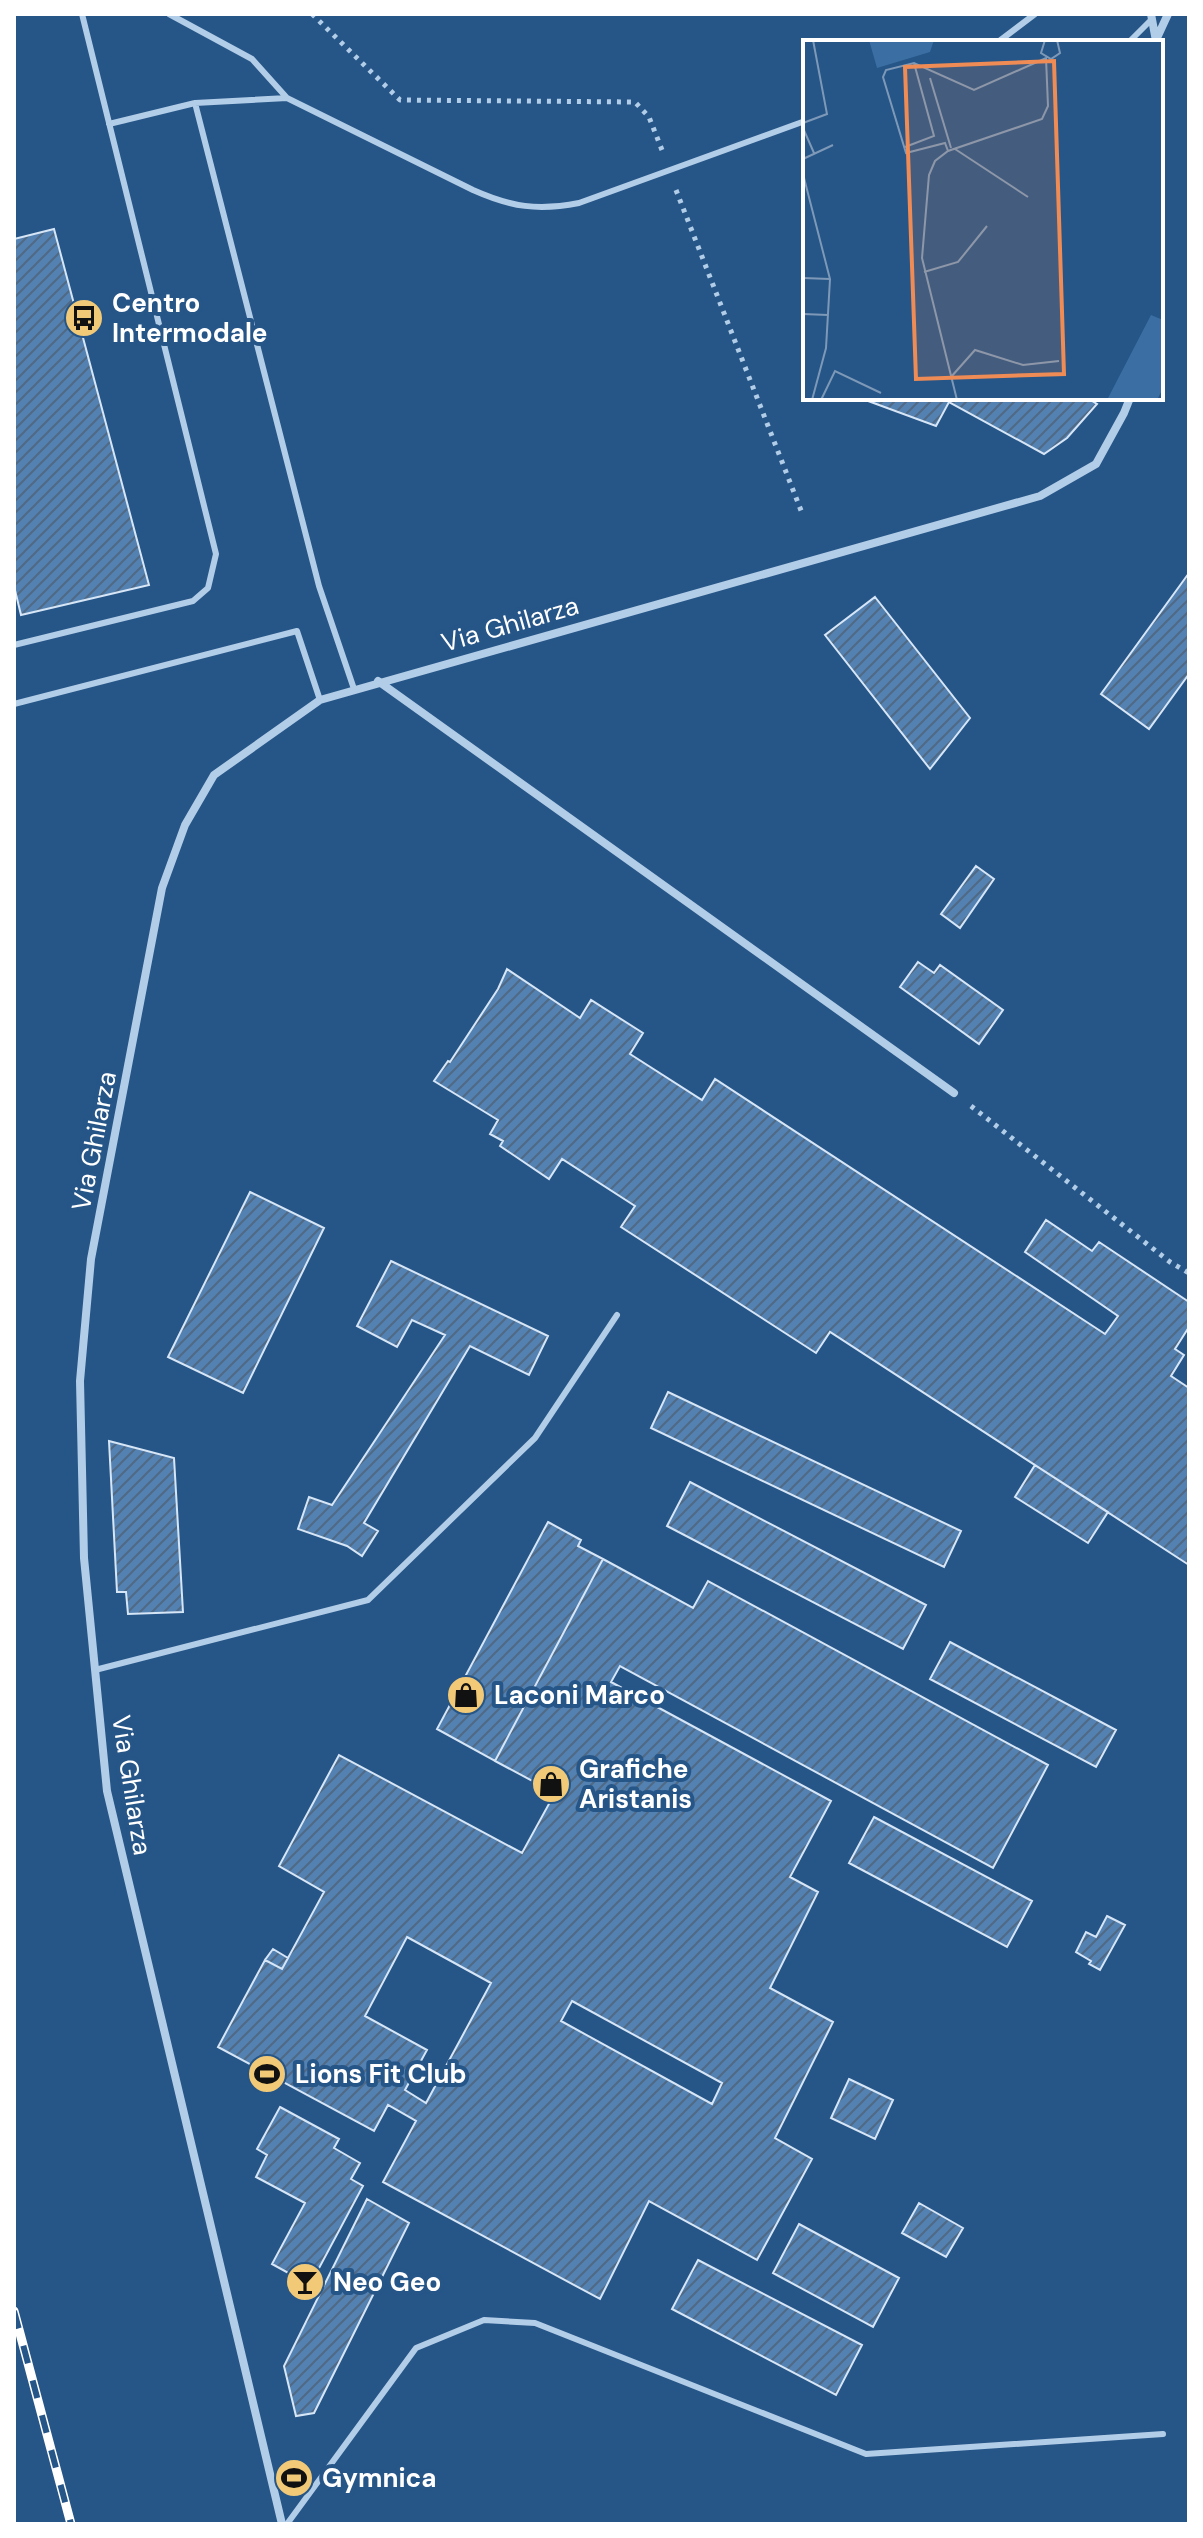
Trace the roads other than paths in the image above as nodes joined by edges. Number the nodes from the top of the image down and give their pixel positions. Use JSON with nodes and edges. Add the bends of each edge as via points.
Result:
{"nodes":[{"id":1,"x":82,"y":14,"type":"edge"},
{"id":2,"x":169,"y":14,"type":"edge"},
{"id":3,"x":1035,"y":14,"type":"edge"},
{"id":4,"x":1168,"y":14,"type":"edge"},
{"id":5,"x":1152,"y":17,"type":"edge"},
{"id":6,"x":1001,"y":40,"type":"edge"},
{"id":7,"x":1131,"y":40,"type":"edge"},
{"id":8,"x":1156,"y":40,"type":"edge"},
{"id":9,"x":1156,"y":40,"type":"edge"},
{"id":10,"x":287,"y":98,"type":"junction"},
{"id":11,"x":195,"y":103,"type":"junction"},
{"id":12,"x":803,"y":122,"type":"edge"},
{"id":13,"x":109,"y":124,"type":"junction"},
{"id":14,"x":1129,"y":400,"type":"edge"},
{"id":15,"x":14,"y":645,"type":"edge"},
{"id":16,"x":378,"y":681,"type":"junction"},
{"id":17,"x":354,"y":689,"type":"junction"},
{"id":18,"x":320,"y":700,"type":"junction"},
{"id":19,"x":14,"y":704,"type":"edge"},
{"id":20,"x":954,"y":1093,"type":"road end"},
{"id":21,"x":617,"y":1315,"type":"dead end"},
{"id":22,"x":95,"y":1670,"type":"junction"},
{"id":23,"x":1163,"y":2434,"type":"dead end"},
{"id":24,"x":284,"y":2524,"type":"edge"}],
"edges":[{"from":1,"to":13,"type":"lane"},
{"from":2,"to":10,"type":"lane","via":[[252,59]]},
{"from":3,"to":6,"type":"lane"},
{"from":4,"to":8,"type":"street"},
{"from":5,"to":7,"type":"lane"},
{"from":5,"to":9,"type":"street"},
{"from":10,"to":11,"type":"lane"},
{"from":10,"to":12,"type":"lane","via":[[496,200],[549,209],[579,203]]},
{"from":11,"to":13,"type":"lane"},
{"from":11,"to":17,"type":"lane","via":[[319,586]]},
{"from":13,"to":15,"type":"lane","via":[[216,554],[215,568],[208,588],[193,601]]},
{"from":14,"to":16,"type":"street","name":"Via Ghilarza","via":[[1096,464],[1040,496]]},
{"from":16,"to":17,"type":"street","name":"Via Ghilarza"},
{"from":16,"to":20,"type":"street"},
{"from":17,"to":18,"type":"street","name":"Via Ghilarza"},
{"from":18,"to":19,"type":"lane","via":[[297,631]]},
{"from":18,"to":22,"type":"street","name":"Via Ghilarza","via":[[214,775],[185,825],[162,888],[91,1259],[80,1381],[84,1558]]},
{"from":21,"to":22,"type":"lane","via":[[535,1438],[368,1600]]},
{"from":22,"to":24,"type":"street","name":"Via Ghilarza","via":[[107,1791]]},
{"from":23,"to":24,"type":"lane","via":[[866,2454],[535,2323],[484,2320],[416,2348]]}]}
